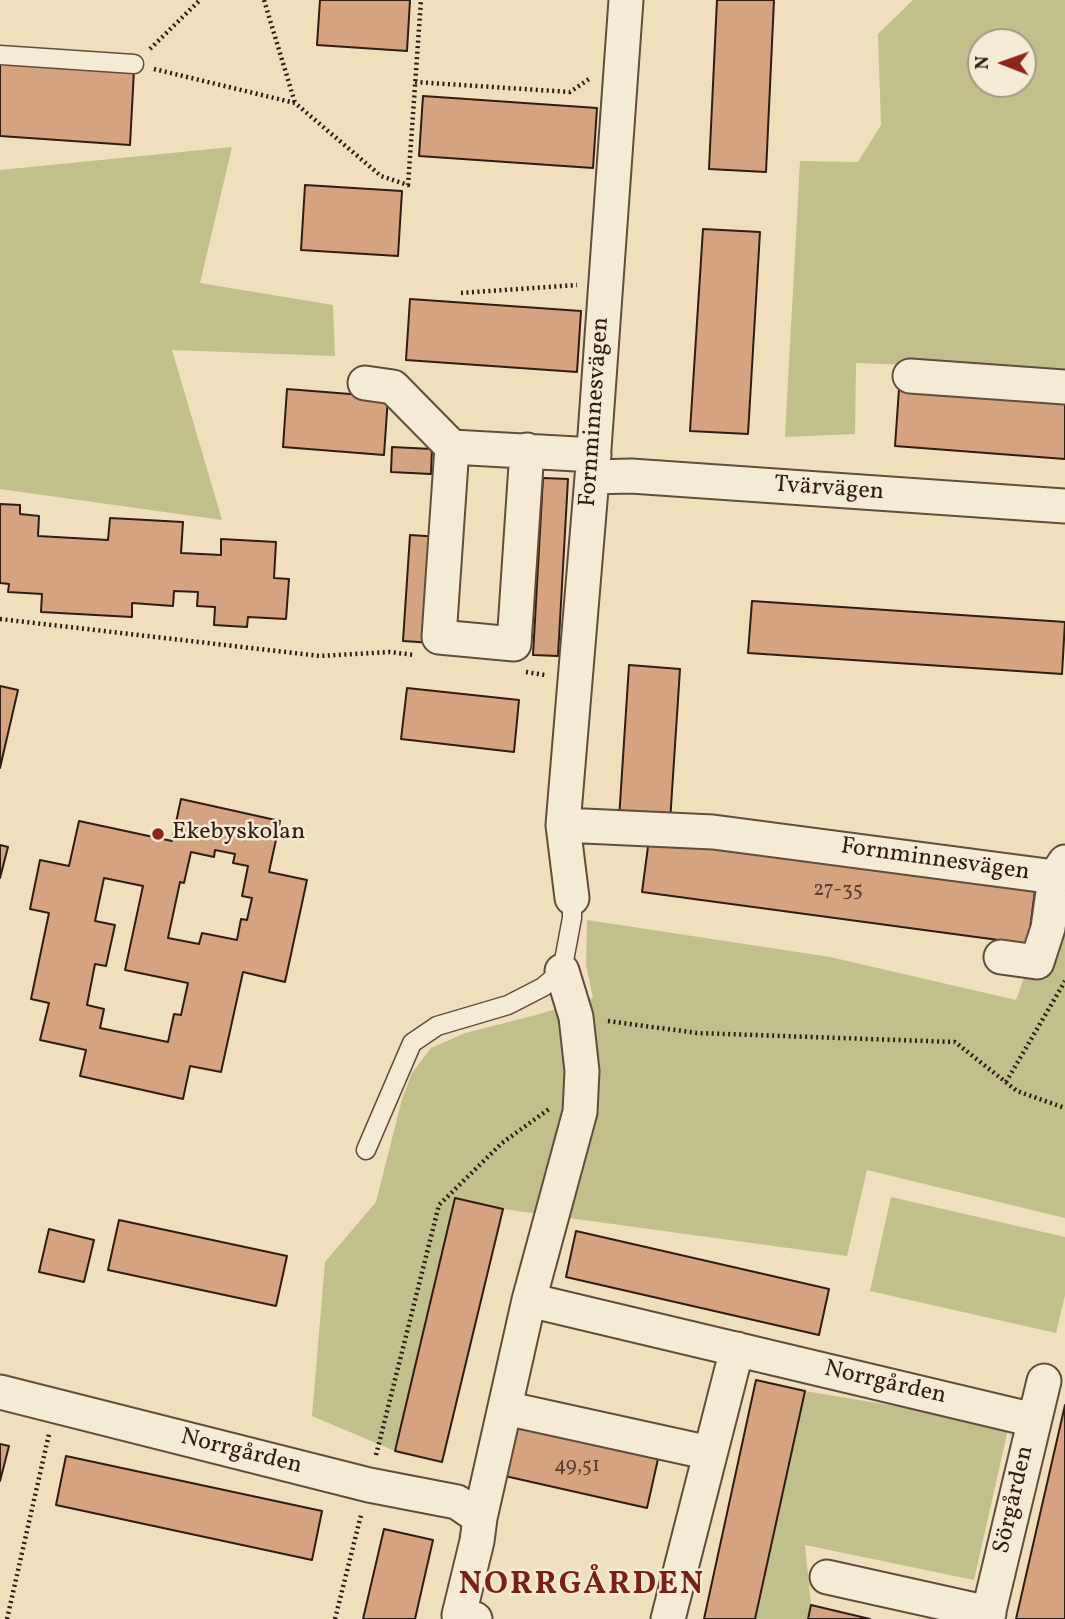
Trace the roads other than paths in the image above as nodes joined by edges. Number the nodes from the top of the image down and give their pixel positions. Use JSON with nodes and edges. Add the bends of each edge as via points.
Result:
{"nodes":[{"id":1,"x":626,"y":0,"type":"edge"},
{"id":2,"x":0,"y":55,"type":"edge"},
{"id":3,"x":134,"y":64,"type":"road end"},
{"id":4,"x":910,"y":376,"type":"dead end"},
{"id":5,"x":365,"y":383,"type":"dead end"},
{"id":6,"x":1065,"y":387,"type":"edge"},
{"id":7,"x":452,"y":447,"type":"junction"},
{"id":8,"x":527,"y":450,"type":"junction"},
{"id":9,"x":593,"y":466,"type":"junction"},
{"id":10,"x":1065,"y":506,"type":"edge"},
{"id":11,"x":564,"y":825,"type":"junction"},
{"id":12,"x":1060,"y":870,"type":"edge"},
{"id":13,"x":572,"y":898,"type":"joint"},
{"id":14,"x":1001,"y":957,"type":"dead end"},
{"id":15,"x":562,"y":971,"type":"junction"},
{"id":16,"x":366,"y":1150,"type":"dead end"},
{"id":17,"x":529,"y":1300,"type":"junction"},
{"id":18,"x":737,"y":1349,"type":"junction"},
{"id":19,"x":1044,"y":1381,"type":"dead end"},
{"id":20,"x":0,"y":1392,"type":"edge"},
{"id":21,"x":505,"y":1408,"type":"junction"},
{"id":22,"x":1034,"y":1420,"type":"junction"},
{"id":23,"x":710,"y":1453,"type":"junction"},
{"id":24,"x":480,"y":1518,"type":"junction"},
{"id":25,"x":827,"y":1577,"type":"dead end"},
{"id":26,"x":988,"y":1616,"type":"edge"},
{"id":27,"x":464,"y":1618,"type":"edge"},
{"id":28,"x":668,"y":1619,"type":"edge"}],
"edges":[{"from":1,"to":9,"type":"street","name":"Fornminnesvägen"},
{"from":2,"to":3,"type":"lane"},
{"from":4,"to":6,"type":"street"},
{"from":5,"to":7,"type":"street","via":[[393,387]]},
{"from":7,"to":8,"type":"street","name":"Tvärvägen"},
{"from":7,"to":8,"type":"street","via":[[439,637],[514,644]]},
{"from":8,"to":9,"type":"street","name":"Tvärvägen"},
{"from":9,"to":10,"type":"street","name":"Tvärvägen","via":[[631,476]]},
{"from":9,"to":11,"type":"street","name":"Fornminnesvägen"},
{"from":11,"to":12,"type":"street","name":"Fornminnesvägen","via":[[713,832]]},
{"from":11,"to":13,"type":"street","name":"Fornminnesvägen"},
{"from":12,"to":14,"type":"street","name":"Fornminnesvägen","via":[[1037,962]]},
{"from":13,"to":15,"type":"lane","name":"Fornminnesvägen"},
{"from":15,"to":16,"type":"lane","via":[[508,1005],[437,1026],[412,1043]]},
{"from":15,"to":17,"type":"street","via":[[576,1017],[582,1071],[580,1112]]},
{"from":17,"to":18,"type":"street","name":"Norrgården"},
{"from":17,"to":21,"type":"street"},
{"from":18,"to":22,"type":"street","name":"Norrgården"},
{"from":18,"to":23,"type":"street"},
{"from":19,"to":22,"type":"street","name":"Sörgården"},
{"from":20,"to":24,"type":"street","name":"Norrgården","via":[[457,1503]]},
{"from":21,"to":23,"type":"street"},
{"from":21,"to":24,"type":"street"},
{"from":22,"to":26,"type":"street","name":"Sörgården"},
{"from":23,"to":28,"type":"street"},
{"from":24,"to":27,"type":"street"},
{"from":25,"to":26,"type":"street"}]}
